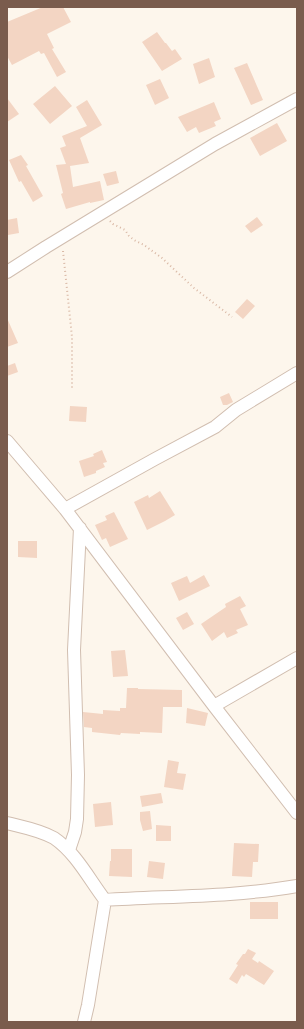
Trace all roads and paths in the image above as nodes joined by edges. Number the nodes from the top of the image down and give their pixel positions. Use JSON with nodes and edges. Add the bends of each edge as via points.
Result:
{"nodes":[{"id":1,"x":297,"y":99,"type":"edge"},
{"id":2,"x":102,"y":214,"type":"junction"},
{"id":3,"x":62,"y":238,"type":"junction"},
{"id":4,"x":7,"y":272,"type":"edge"},
{"id":5,"x":232,"y":317,"type":"dead end"},
{"id":6,"x":297,"y":373,"type":"edge"},
{"id":7,"x":72,"y":390,"type":"dead end"},
{"id":8,"x":7,"y":441,"type":"edge"},
{"id":9,"x":66,"y":508,"type":"junction"},
{"id":10,"x":80,"y":528,"type":"junction"},
{"id":11,"x":297,"y":658,"type":"edge"},
{"id":12,"x":214,"y":706,"type":"junction"},
{"id":13,"x":297,"y":813,"type":"edge"},
{"id":14,"x":7,"y":823,"type":"edge"},
{"id":15,"x":69,"y":850,"type":"junction"},
{"id":16,"x":297,"y":886,"type":"edge"},
{"id":17,"x":105,"y":900,"type":"junction"},
{"id":18,"x":84,"y":1022,"type":"edge"}],
"edges":[{"from":1,"to":2,"type":"street","via":[[215,144]]},
{"from":2,"to":3,"type":"street"},
{"from":2,"to":5,"type":"path","via":[[125,230],[134,240],[162,258],[194,288]]},
{"from":3,"to":4,"type":"street"},
{"from":3,"to":7,"type":"path","via":[[72,337]]},
{"from":6,"to":9,"type":"street","via":[[236,410],[215,427]]},
{"from":8,"to":9,"type":"street"},
{"from":9,"to":10,"type":"street"},
{"from":10,"to":12,"type":"street"},
{"from":10,"to":15,"type":"street","via":[[74,650],[77,811],[75,832]]},
{"from":11,"to":12,"type":"street"},
{"from":12,"to":13,"type":"street"},
{"from":14,"to":15,"type":"street","via":[[53,838]]},
{"from":15,"to":17,"type":"street"},
{"from":16,"to":17,"type":"street","via":[[205,895]]},
{"from":17,"to":18,"type":"street"}]}
